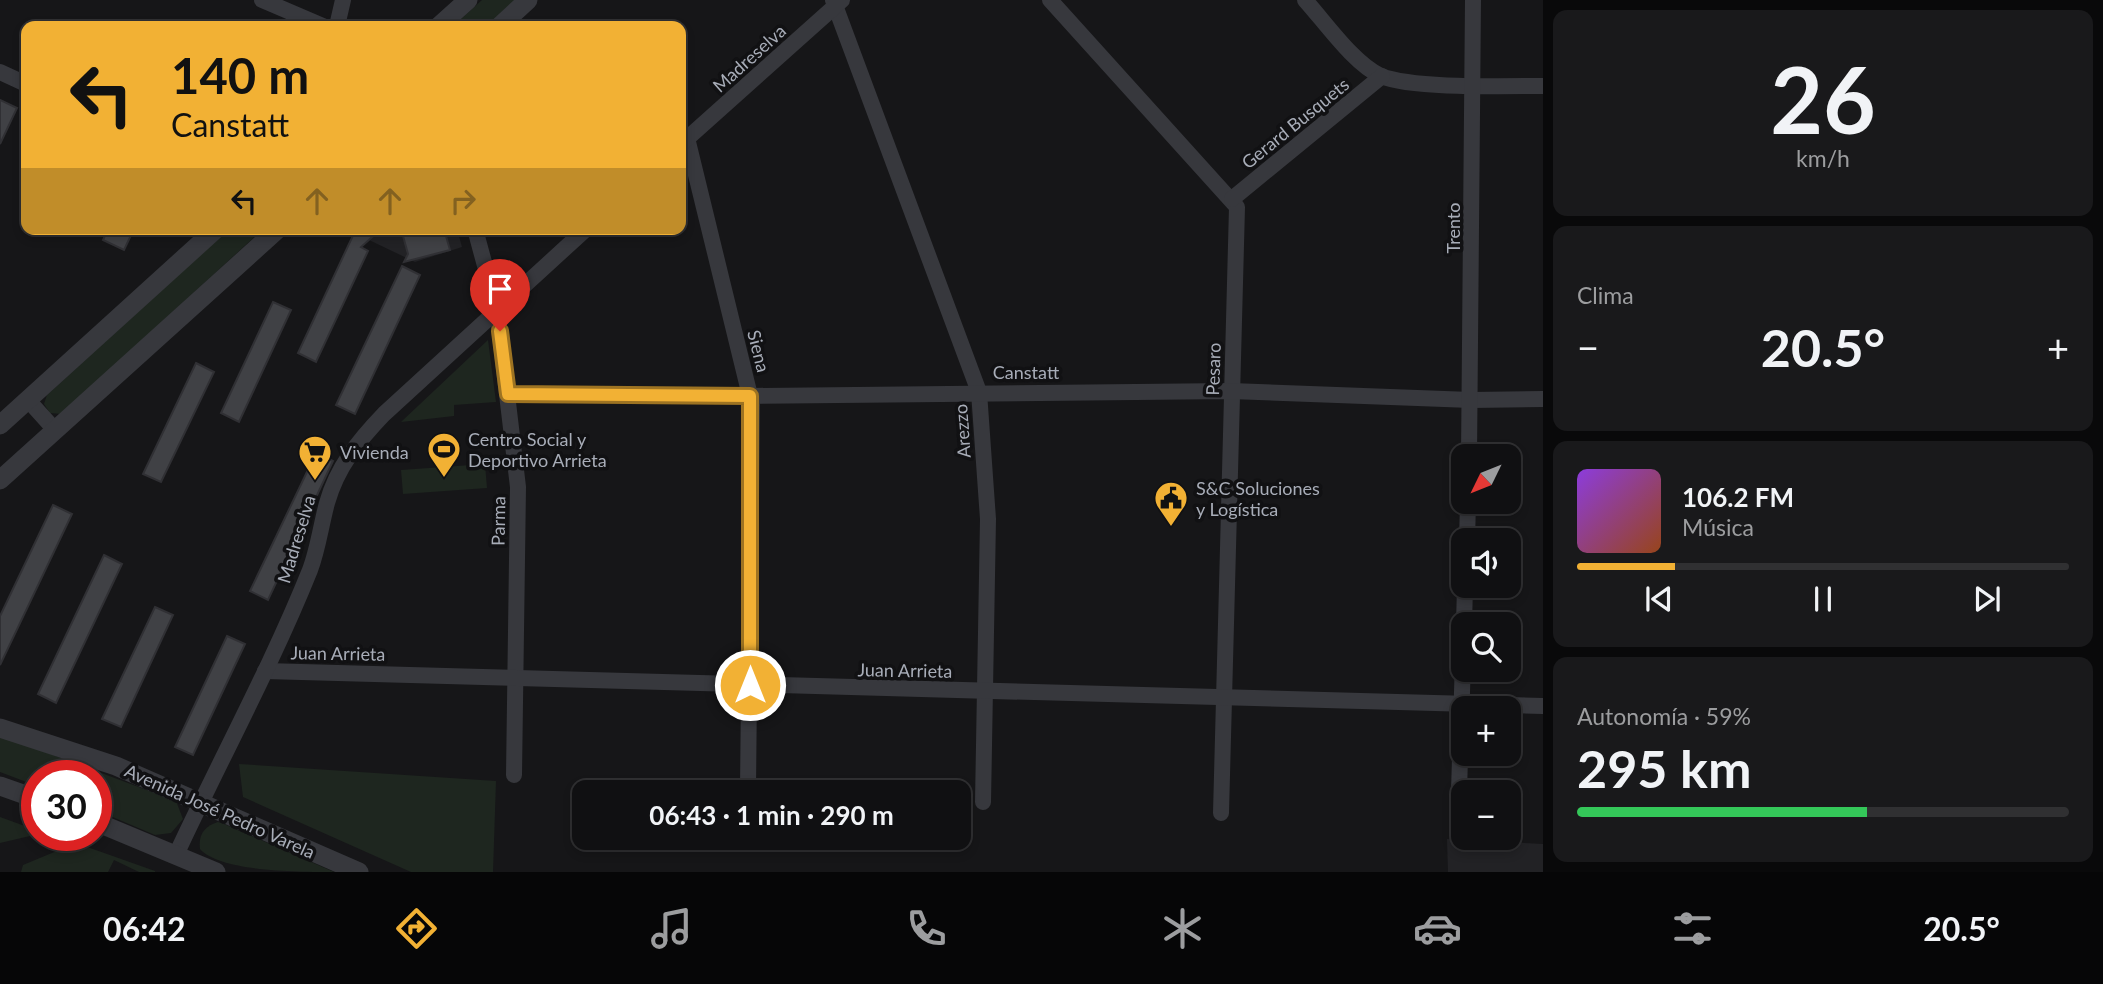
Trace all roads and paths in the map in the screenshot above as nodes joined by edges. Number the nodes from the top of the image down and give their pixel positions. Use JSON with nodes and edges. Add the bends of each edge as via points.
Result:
{"nodes":[{"id":1,"x":262,"y":0,"type":"edge"},
{"id":2,"x":343,"y":0,"type":"edge"},
{"id":3,"x":468,"y":0,"type":"edge"},
{"id":4,"x":528,"y":0,"type":"edge"},
{"id":5,"x":1049,"y":0,"type":"edge"},
{"id":6,"x":1305,"y":0,"type":"edge"},
{"id":7,"x":1473,"y":0,"type":"edge"},
{"id":8,"x":837,"y":2,"type":"edge"},
{"id":9,"x":311,"y":21,"type":"edge"},
{"id":10,"x":338,"y":21,"type":"edge"},
{"id":11,"x":445,"y":21,"type":"edge"},
{"id":12,"x":505,"y":21,"type":"edge"},
{"id":13,"x":0,"y":72,"type":"edge"},
{"id":14,"x":1382,"y":76,"type":"junction"},
{"id":15,"x":21,"y":82,"type":"edge"},
{"id":16,"x":1474,"y":86,"type":"junction"},
{"id":17,"x":1543,"y":86,"type":"edge"},
{"id":18,"x":686,"y":139,"type":"edge"},
{"id":19,"x":686,"y":149,"type":"edge"},
{"id":20,"x":1232,"y":199,"type":"junction"},
{"id":21,"x":209,"y":235,"type":"edge"},
{"id":22,"x":271,"y":235,"type":"edge"},
{"id":23,"x":477,"y":235,"type":"edge"},
{"id":24,"x":579,"y":235,"type":"edge"},
{"id":25,"x":497,"y":310,"type":"junction"},
{"id":26,"x":1231,"y":391,"type":"junction"},
{"id":27,"x":979,"y":392,"type":"junction"},
{"id":28,"x":508,"y":394,"type":"junction"},
{"id":29,"x":750,"y":396,"type":"junction"},
{"id":30,"x":1543,"y":399,"type":"edge"},
{"id":31,"x":27,"y":400,"type":"junction"},
{"id":32,"x":1471,"y":400,"type":"junction"},
{"id":33,"x":0,"y":425,"type":"edge"},
{"id":34,"x":55,"y":430,"type":"junction"},
{"id":35,"x":1469,"y":444,"type":"edge"},
{"id":36,"x":4,"y":470,"type":"edge"},
{"id":37,"x":265,"y":670,"type":"junction"},
{"id":38,"x":516,"y":676,"type":"junction"},
{"id":39,"x":750,"y":685,"type":"junction"},
{"id":40,"x":987,"y":691,"type":"junction"},
{"id":41,"x":1224,"y":697,"type":"junction"},
{"id":42,"x":1451,"y":704,"type":"edge"},
{"id":43,"x":1521,"y":705,"type":"edge"},
{"id":44,"x":1543,"y":706,"type":"edge"},
{"id":45,"x":0,"y":728,"type":"edge"},
{"id":46,"x":514,"y":775,"type":"dead end"},
{"id":47,"x":748,"y":780,"type":"edge"},
{"id":48,"x":0,"y":786,"type":"edge"},
{"id":49,"x":21,"y":793,"type":"edge"},
{"id":50,"x":201,"y":801,"type":"junction"},
{"id":51,"x":983,"y":802,"type":"dead end"},
{"id":52,"x":1222,"y":813,"type":"dead end"},
{"id":53,"x":112,"y":829,"type":"edge"},
{"id":54,"x":176,"y":855,"type":"junction"},
{"id":55,"x":216,"y":872,"type":"edge"},
{"id":56,"x":359,"y":872,"type":"edge"}],
"edges":[{"from":1,"to":9,"type":"street"},
{"from":2,"to":10,"type":"street"},
{"from":3,"to":11,"type":"street"},
{"from":4,"to":12,"type":"street"},
{"from":5,"to":20,"type":"street"},
{"from":6,"to":14,"type":"street","via":[[1364,64]]},
{"from":7,"to":16,"type":"street","name":"Trento"},
{"from":8,"to":18,"type":"street","name":"Madreselva"},
{"from":8,"to":27,"type":"street","name":"Arezzo"},
{"from":13,"to":15,"type":"street"},
{"from":14,"to":16,"type":"street"},
{"from":14,"to":20,"type":"street","name":"Gerard Busquets"},
{"from":16,"to":17,"type":"street"},
{"from":16,"to":32,"type":"street","name":"Trento"},
{"from":19,"to":29,"type":"street","name":"Siena"},
{"from":20,"to":26,"type":"street","name":"Pesaro","via":[[1238,215]]},
{"from":21,"to":31,"type":"street"},
{"from":22,"to":34,"type":"street"},
{"from":23,"to":25,"type":"street","name":"Parma"},
{"from":24,"to":25,"type":"street","name":"Madreselva"},
{"from":25,"to":28,"type":"street","name":"Parma"},
{"from":25,"to":37,"type":"street","name":"Madreselva","via":[[354,446],[337,475],[311,567]]},
{"from":26,"to":27,"type":"street","name":"Canstatt"},
{"from":26,"to":32,"type":"street","name":"Canstatt"},
{"from":26,"to":41,"type":"street","name":"Pesaro"},
{"from":27,"to":29,"type":"street","name":"Canstatt"},
{"from":27,"to":40,"type":"street","name":"Arezzo","via":[[988,519]]},
{"from":28,"to":29,"type":"street","name":"Canstatt"},
{"from":28,"to":38,"type":"street","name":"Parma","via":[[518,487]]},
{"from":29,"to":39,"type":"street","name":"Siena"},
{"from":30,"to":32,"type":"street","name":"Canstatt"},
{"from":31,"to":33,"type":"street"},
{"from":31,"to":34,"type":"street"},
{"from":32,"to":35,"type":"street","name":"Trento"},
{"from":34,"to":36,"type":"street"},
{"from":37,"to":38,"type":"street","name":"Juan Arrieta"},
{"from":37,"to":50,"type":"street","name":"Madreselva"},
{"from":38,"to":39,"type":"street","name":"Juan Arrieta"},
{"from":38,"to":46,"type":"street","name":"Parma"},
{"from":39,"to":40,"type":"street","name":"Juan Arrieta"},
{"from":39,"to":47,"type":"street","name":"Siena"},
{"from":40,"to":41,"type":"street","name":"Juan Arrieta"},
{"from":40,"to":51,"type":"street","name":"Arezzo"},
{"from":41,"to":42,"type":"street","name":"Juan Arrieta"},
{"from":41,"to":52,"type":"street","name":"Pesaro"},
{"from":43,"to":44,"type":"street","name":"Juan Arrieta"},
{"from":45,"to":50,"type":"street","name":"Avenida José Pedro Varela","via":[[116,766]]},
{"from":48,"to":49,"type":"street"},
{"from":50,"to":54,"type":"street","name":"Madreselva"},
{"from":50,"to":56,"type":"street","name":"Avenida José Pedro Varela"},
{"from":53,"to":54,"type":"street"},
{"from":54,"to":55,"type":"street"}]}
